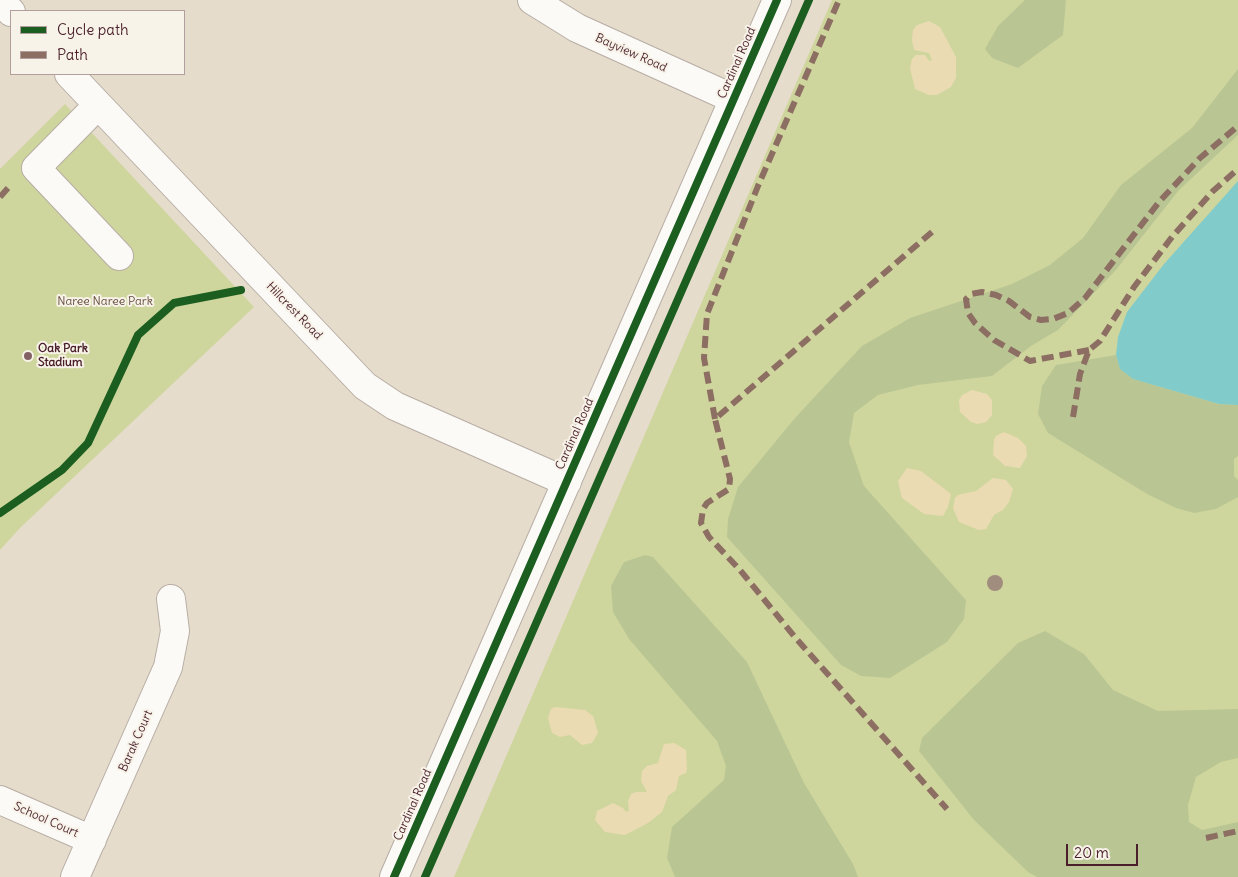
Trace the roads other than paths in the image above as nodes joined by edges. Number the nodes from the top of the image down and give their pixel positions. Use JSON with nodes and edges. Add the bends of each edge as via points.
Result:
{"nodes":[{"id":1,"x":0,"y":0,"type":"edge"},
{"id":2,"x":532,"y":0,"type":"edge"},
{"id":3,"x":777,"y":0,"type":"edge"},
{"id":4,"x":10,"y":11,"type":"edge"},
{"id":5,"x":70,"y":75,"type":"edge"},
{"id":6,"x":734,"y":99,"type":"junction"},
{"id":7,"x":98,"y":105,"type":"junction"},
{"id":8,"x":119,"y":256,"type":"dead end"},
{"id":9,"x":567,"y":482,"type":"junction"},
{"id":10,"x":171,"y":599,"type":"dead end"},
{"id":11,"x":0,"y":800,"type":"edge"},
{"id":12,"x":92,"y":840,"type":"junction"},
{"id":13,"x":75,"y":877,"type":"edge"},
{"id":14,"x":394,"y":877,"type":"edge"}],
"edges":[{"from":1,"to":4,"type":"street"},
{"from":2,"to":6,"type":"street","name":"Bayview Road","via":[[577,28]]},
{"from":3,"to":6,"type":"street","name":"Cardinal Road"},
{"from":5,"to":7,"type":"street","name":"Hillcrest Road"},
{"from":6,"to":9,"type":"street","name":"Cardinal Road"},
{"from":7,"to":8,"type":"street","via":[[36,168]]},
{"from":7,"to":9,"type":"street","name":"Hillcrest Road","via":[[366,386],[394,406]]},
{"from":9,"to":14,"type":"street","name":"Cardinal Road"},
{"from":10,"to":12,"type":"street","name":"Barak Court","via":[[176,631],[168,667]]},
{"from":11,"to":12,"type":"street","name":"School Court"},
{"from":12,"to":13,"type":"street","name":"Barak Court"}]}
